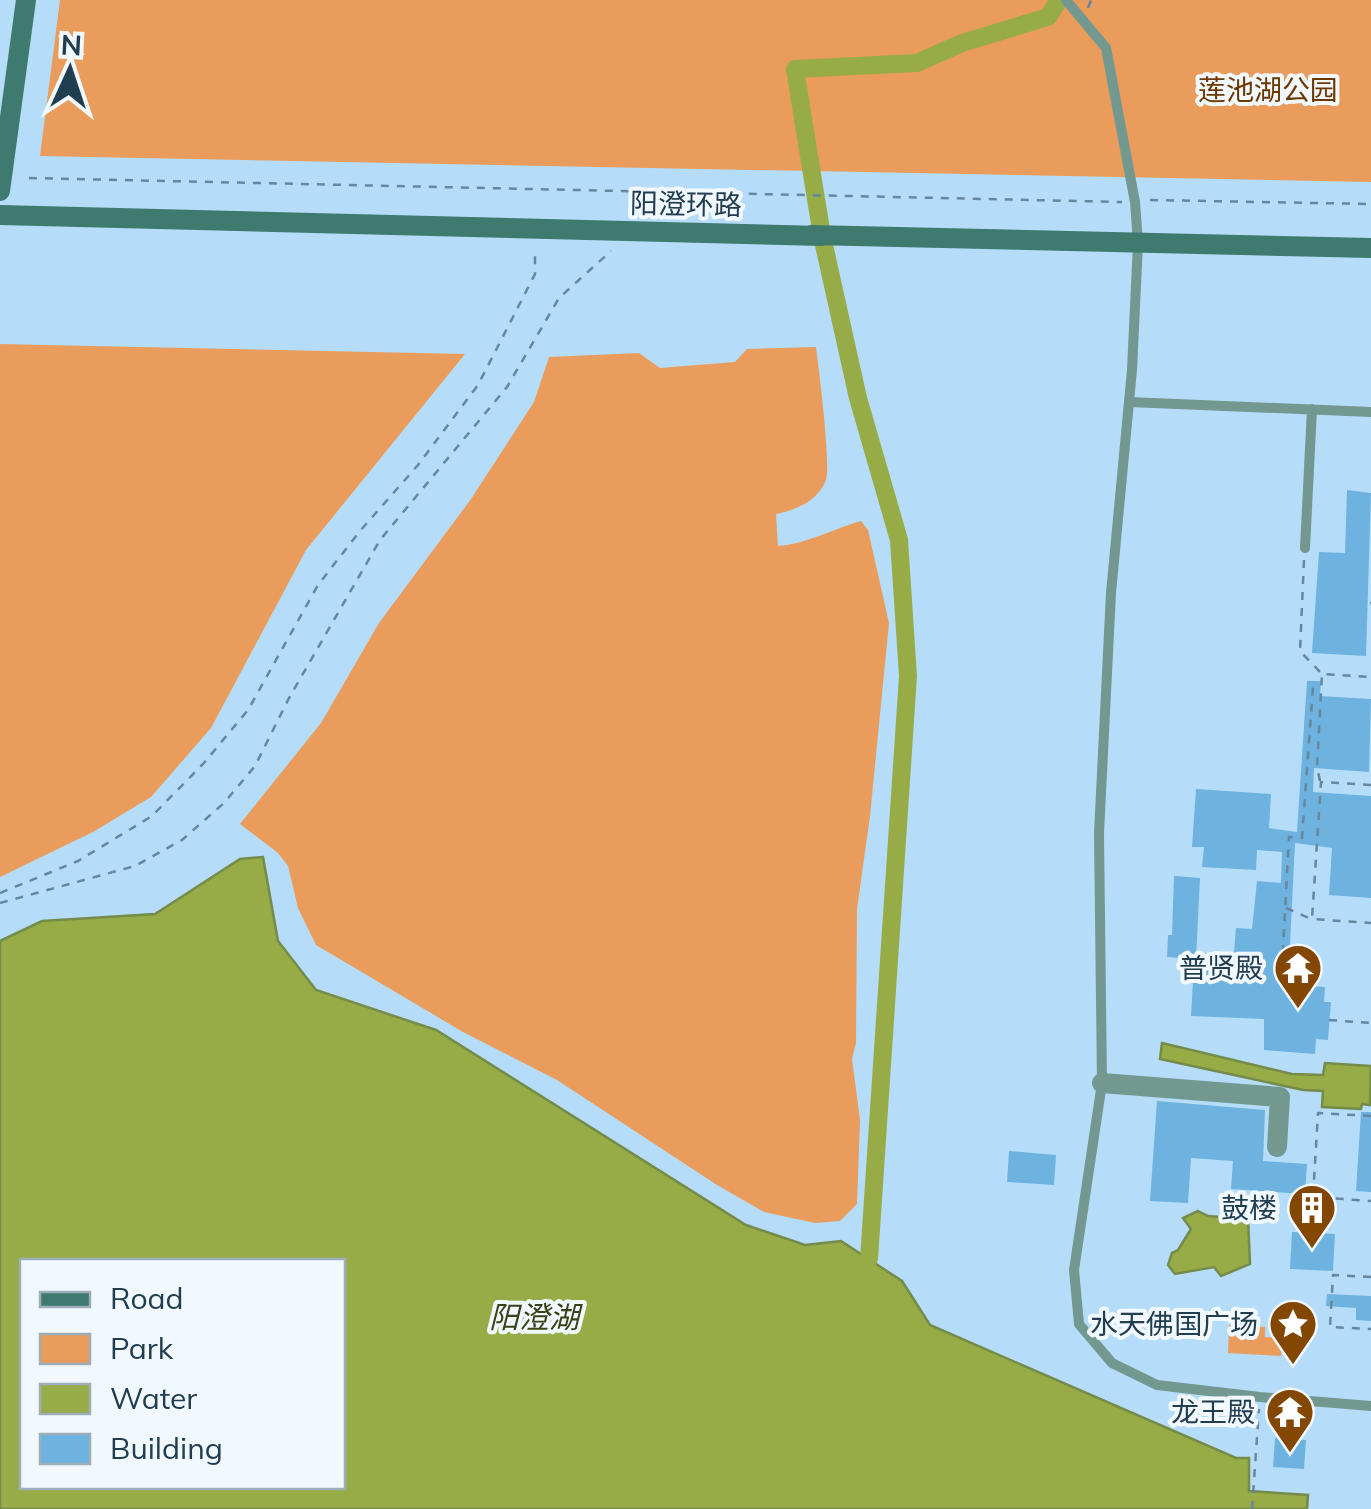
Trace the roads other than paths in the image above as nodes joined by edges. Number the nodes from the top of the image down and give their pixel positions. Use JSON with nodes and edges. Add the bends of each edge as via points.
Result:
{"nodes":[{"id":1,"x":26,"y":0,"type":"edge"},
{"id":2,"x":1066,"y":0,"type":"edge"},
{"id":3,"x":0,"y":191,"type":"edge"},
{"id":4,"x":0,"y":215,"type":"edge"},
{"id":5,"x":1138,"y":243,"type":"junction"},
{"id":6,"x":1371,"y":248,"type":"edge"},
{"id":7,"x":1129,"y":402,"type":"junction"},
{"id":8,"x":1312,"y":409,"type":"junction"},
{"id":9,"x":1371,"y":412,"type":"edge"},
{"id":10,"x":1305,"y":548,"type":"road end"},
{"id":11,"x":1102,"y":1083,"type":"junction"},
{"id":12,"x":1278,"y":1147,"type":"dead end"},
{"id":13,"x":1371,"y":1406,"type":"edge"}],
"edges":[{"from":1,"to":3,"type":"main road"},
{"from":2,"to":5,"type":"lane","via":[[1106,48]]},
{"from":4,"to":5,"type":"main road","name":"阳澄环路"},
{"from":5,"to":6,"type":"main road","name":"阳澄环路"},
{"from":5,"to":7,"type":"lane"},
{"from":7,"to":8,"type":"lane"},
{"from":7,"to":11,"type":"lane","via":[[1110,593],[1099,833]]},
{"from":8,"to":9,"type":"lane"},
{"from":8,"to":10,"type":"lane"},
{"from":11,"to":12,"type":"street","via":[[1280,1097]]},
{"from":11,"to":13,"type":"lane","via":[[1074,1270],[1079,1324],[1112,1364],[1157,1384]]}]}
